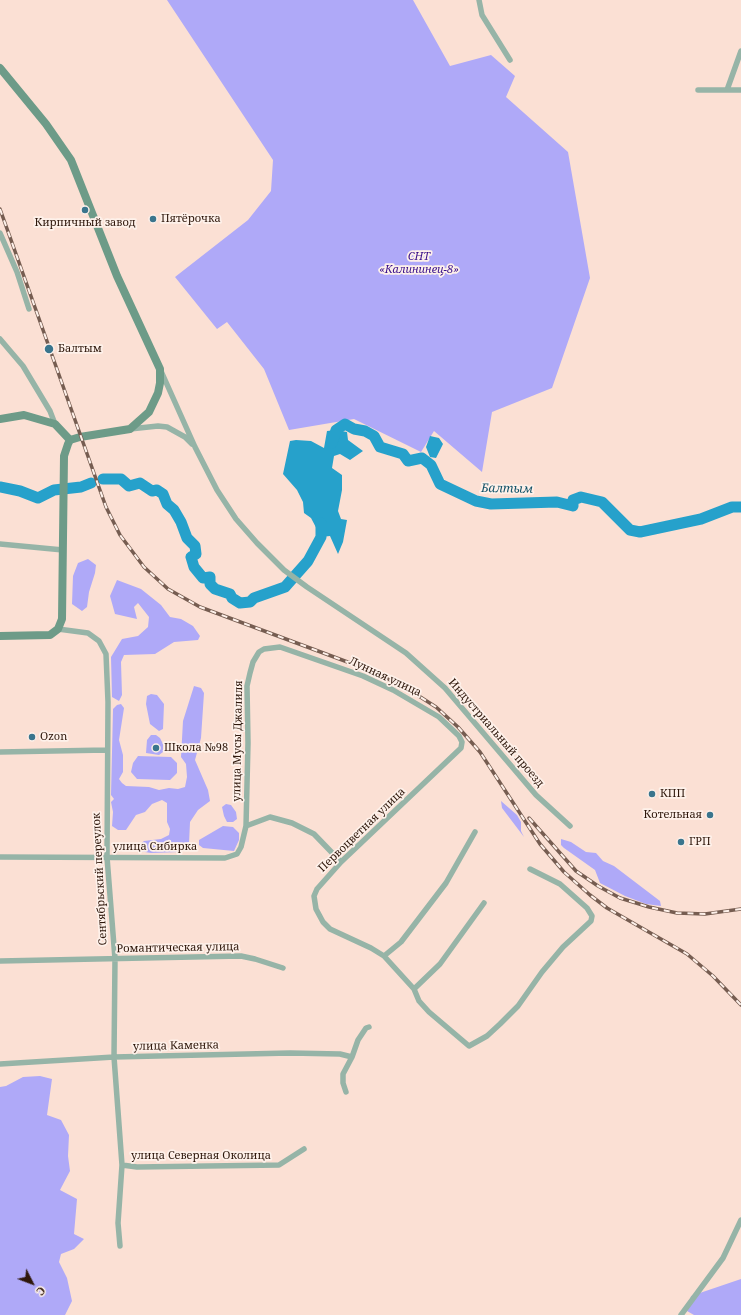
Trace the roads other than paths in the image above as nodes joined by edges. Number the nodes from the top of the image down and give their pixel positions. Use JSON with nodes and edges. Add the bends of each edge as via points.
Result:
{"nodes":[{"id":1,"x":479,"y":0,"type":"edge"},
{"id":2,"x":741,"y":50,"type":"edge"},
{"id":3,"x":510,"y":60,"type":"dead end"},
{"id":4,"x":0,"y":68,"type":"edge"},
{"id":5,"x":698,"y":90,"type":"dead end"},
{"id":6,"x":727,"y":90,"type":"junction"},
{"id":7,"x":741,"y":90,"type":"edge"},
{"id":8,"x":0,"y":233,"type":"edge"},
{"id":9,"x":29,"y":309,"type":"dead end"},
{"id":10,"x":0,"y":340,"type":"edge"},
{"id":11,"x":160,"y":369,"type":"junction"},
{"id":12,"x":0,"y":418,"type":"edge"},
{"id":13,"x":55,"y":424,"type":"junction"},
{"id":14,"x":130,"y":429,"type":"junction"},
{"id":15,"x":70,"y":440,"type":"junction"},
{"id":16,"x":195,"y":447,"type":"junction"},
{"id":17,"x":0,"y":544,"type":"edge"},
{"id":18,"x":63,"y":550,"type":"junction"},
{"id":19,"x":58,"y":629,"type":"junction"},
{"id":20,"x":0,"y":636,"type":"edge"},
{"id":21,"x":259,"y":652,"type":"joint"},
{"id":22,"x":461,"y":748,"type":"joint"},
{"id":23,"x":107,"y":750,"type":"junction"},
{"id":24,"x":0,"y":752,"type":"edge"},
{"id":25,"x":246,"y":826,"type":"junction"},
{"id":26,"x":570,"y":826,"type":"dead end"},
{"id":27,"x":475,"y":832,"type":"dead end"},
{"id":28,"x":237,"y":854,"type":"joint"},
{"id":29,"x":0,"y":857,"type":"edge"},
{"id":30,"x":107,"y":857,"type":"junction"},
{"id":31,"x":341,"y":862,"type":"junction"},
{"id":32,"x":530,"y":869,"type":"dead end"},
{"id":33,"x":484,"y":903,"type":"dead end"},
{"id":34,"x":384,"y":956,"type":"junction"},
{"id":35,"x":115,"y":959,"type":"junction"},
{"id":36,"x":0,"y":961,"type":"edge"},
{"id":37,"x":283,"y":968,"type":"dead end"},
{"id":38,"x":414,"y":989,"type":"junction"},
{"id":39,"x":369,"y":1027,"type":"dead end"},
{"id":40,"x":114,"y":1057,"type":"junction"},
{"id":41,"x":352,"y":1057,"type":"junction"},
{"id":42,"x":0,"y":1064,"type":"edge"},
{"id":43,"x":346,"y":1092,"type":"dead end"},
{"id":44,"x":304,"y":1149,"type":"dead end"},
{"id":45,"x":121,"y":1164,"type":"junction"},
{"id":46,"x":741,"y":1220,"type":"edge"},
{"id":47,"x":120,"y":1246,"type":"dead end"},
{"id":48,"x":681,"y":1315,"type":"edge"}],
"edges":[{"from":1,"to":3,"type":"street","via":[[482,15]]},
{"from":2,"to":6,"type":"street"},
{"from":4,"to":11,"type":"street","via":[[46,124],[71,160],[117,276]]},
{"from":5,"to":6,"type":"street"},
{"from":6,"to":7,"type":"street"},
{"from":8,"to":9,"type":"street"},
{"from":10,"to":13,"type":"street","via":[[23,366]]},
{"from":11,"to":14,"type":"street","via":[[160,384],[154,403],[144,418]]},
{"from":11,"to":16,"type":"street","name":"Индустриальный проезд"},
{"from":12,"to":13,"type":"street","via":[[24,415]]},
{"from":13,"to":15,"type":"street"},
{"from":14,"to":15,"type":"street"},
{"from":14,"to":16,"type":"street","via":[[167,427],[185,436]]},
{"from":15,"to":18,"type":"street","via":[[64,456]]},
{"from":16,"to":26,"type":"street","name":"Индустриальный проезд","via":[[217,490],[236,519],[284,570],[406,653],[445,688],[536,796]]},
{"from":17,"to":18,"type":"street"},
{"from":18,"to":19,"type":"street","via":[[62,619]]},
{"from":19,"to":20,"type":"street","via":[[50,635]]},
{"from":19,"to":23,"type":"street","name":"Сентябрьский переулок","via":[[88,633],[99,641],[106,654]]},
{"from":21,"to":22,"type":"street","name":"Лунная улица","via":[[280,647],[362,676],[439,717],[459,736]]},
{"from":21,"to":25,"type":"street","name":"улица Мусы Джалиля","via":[[253,662],[248,686]]},
{"from":22,"to":31,"type":"street","name":"Первоцветная улица"},
{"from":23,"to":24,"type":"street"},
{"from":23,"to":30,"type":"street","name":"Сентябрьский переулок"},
{"from":25,"to":28,"type":"street","name":"улица Мусы Джалиля"},
{"from":25,"to":31,"type":"street","via":[[270,817],[292,823],[314,834]]},
{"from":27,"to":34,"type":"street","via":[[446,883],[401,942]]},
{"from":28,"to":30,"type":"street","name":"улица Сибирка","via":[[226,858]]},
{"from":29,"to":30,"type":"street","name":"улица Сибирка"},
{"from":30,"to":35,"type":"street","name":"Сентябрьский переулок"},
{"from":31,"to":34,"type":"street","name":"Первоцветная улица","via":[[317,889],[314,896],[319,916],[330,929]]},
{"from":32,"to":38,"type":"street","name":"Первоцветная улица","via":[[560,884],[587,908],[592,916],[587,925],[564,946],[542,972],[518,1006],[487,1036],[469,1046],[429,1012],[419,1001]]},
{"from":33,"to":38,"type":"street","via":[[440,964]]},
{"from":34,"to":38,"type":"street","name":"Первоцветная улица"},
{"from":35,"to":36,"type":"street","name":"Романтическая улица"},
{"from":35,"to":37,"type":"street","name":"Романтическая улица","via":[[241,956]]},
{"from":35,"to":40,"type":"street","name":"Сентябрьский переулок"},
{"from":39,"to":41,"type":"street","via":[[358,1040]]},
{"from":40,"to":41,"type":"street","name":"улица Каменка","via":[[290,1053],[340,1054]]},
{"from":40,"to":42,"type":"street","name":"улица Каменка"},
{"from":40,"to":45,"type":"street","name":"Сентябрьский переулок"},
{"from":41,"to":43,"type":"street","via":[[343,1074]]},
{"from":44,"to":45,"type":"street","name":"улица Северная Околица","via":[[275,1166],[137,1168]]},
{"from":45,"to":47,"type":"street","name":"Сентябрьский переулок","via":[[118,1223]]},
{"from":46,"to":48,"type":"street","via":[[723,1258]]}]}
